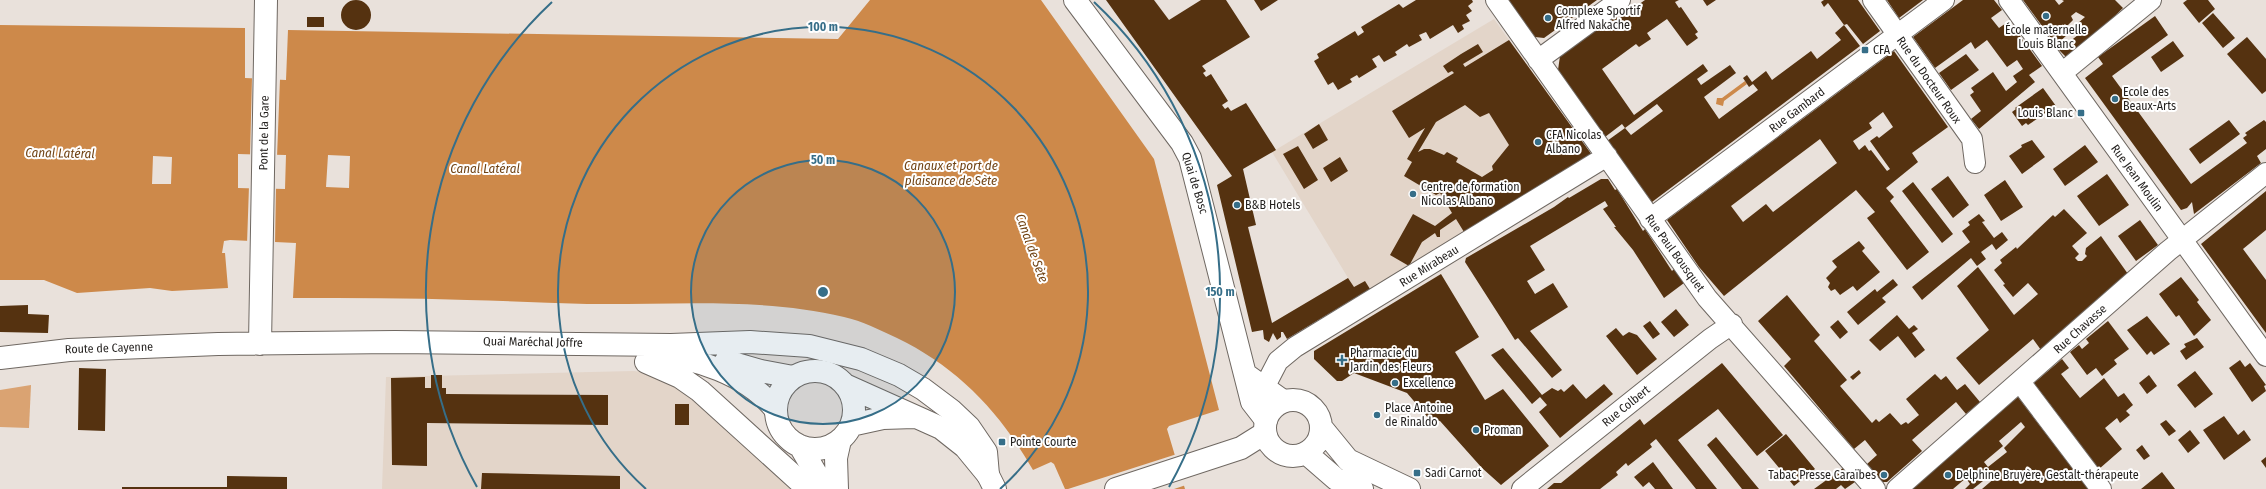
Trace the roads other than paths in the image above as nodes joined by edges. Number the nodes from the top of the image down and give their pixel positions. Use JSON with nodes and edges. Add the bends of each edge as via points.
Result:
{"nodes":[{"id":1,"x":266,"y":0,"type":"edge"},
{"id":2,"x":1075,"y":0,"type":"edge"},
{"id":3,"x":1496,"y":0,"type":"edge"},
{"id":4,"x":1620,"y":0,"type":"edge"},
{"id":5,"x":1873,"y":0,"type":"edge"},
{"id":6,"x":1944,"y":0,"type":"edge"},
{"id":7,"x":2009,"y":0,"type":"edge"},
{"id":8,"x":2151,"y":0,"type":"edge"},
{"id":9,"x":1897,"y":35,"type":"junction"},
{"id":10,"x":1538,"y":60,"type":"junction"},
{"id":11,"x":2062,"y":73,"type":"junction"},
{"id":12,"x":1607,"y":156,"type":"junction"},
{"id":13,"x":1975,"y":163,"type":"dead end"},
{"id":14,"x":2266,"y":174,"type":"edge"},
{"id":15,"x":1650,"y":219,"type":"junction"},
{"id":16,"x":2181,"y":241,"type":"junction"},
{"id":17,"x":1732,"y":324,"type":"junction"},
{"id":18,"x":395,"y":342,"type":"junction"},
{"id":19,"x":260,"y":344,"type":"junction"},
{"id":20,"x":671,"y":345,"type":"junction"},
{"id":21,"x":622,"y":352,"type":"junction"},
{"id":22,"x":2266,"y":356,"type":"edge"},
{"id":23,"x":0,"y":358,"type":"edge"},
{"id":24,"x":1245,"y":374,"type":"junction"},
{"id":25,"x":793,"y":377,"type":"junction"},
{"id":26,"x":2020,"y":382,"type":"junction"},
{"id":27,"x":846,"y":385,"type":"junction"},
{"id":28,"x":1264,"y":388,"type":"junction"},
{"id":29,"x":1283,"y":401,"type":"junction"},
{"id":30,"x":776,"y":410,"type":"junction"},
{"id":31,"x":916,"y":417,"type":"junction"},
{"id":32,"x":1321,"y":427,"type":"junction"},
{"id":33,"x":845,"y":433,"type":"junction"},
{"id":34,"x":1267,"y":433,"type":"junction"},
{"id":35,"x":800,"y":446,"type":"junction"},
{"id":36,"x":1306,"y":453,"type":"junction"},
{"id":37,"x":991,"y":482,"type":"edge"},
{"id":38,"x":808,"y":489,"type":"edge"},
{"id":39,"x":825,"y":489,"type":"edge"},
{"id":40,"x":837,"y":489,"type":"edge"},
{"id":41,"x":1116,"y":489,"type":"edge"},
{"id":42,"x":1362,"y":489,"type":"edge"},
{"id":43,"x":1409,"y":489,"type":"edge"},
{"id":44,"x":1522,"y":489,"type":"edge"},
{"id":45,"x":1875,"y":489,"type":"edge"},
{"id":46,"x":1897,"y":489,"type":"edge"},
{"id":47,"x":2101,"y":489,"type":"edge"}],
"edges":[{"from":1,"to":19,"type":"main road","name":"Pont de la Gare"},
{"from":2,"to":24,"type":"main road","name":"Quai de Bosc","via":[[1182,143],[1190,158]]},
{"from":3,"to":10,"type":"street","name":"Rue Paul Bousquet"},
{"from":4,"to":10,"type":"street"},
{"from":5,"to":9,"type":"street","name":"Rue du Docteur Roux"},
{"from":6,"to":9,"type":"street","name":"Rue Gambard"},
{"from":7,"to":11,"type":"street","name":"Rue Jean Moulin"},
{"from":8,"to":11,"type":"street"},
{"from":9,"to":13,"type":"street","name":"Rue du Docteur Roux","via":[[1972,139]]},
{"from":9,"to":15,"type":"street","name":"Rue Gambard"},
{"from":10,"to":12,"type":"street","name":"Rue Paul Bousquet"},
{"from":11,"to":16,"type":"street","name":"Rue Jean Moulin"},
{"from":12,"to":15,"type":"street","name":"Rue Paul Bousquet"},
{"from":12,"to":28,"type":"street","name":"Rue Mirabeau","via":[[1295,347],[1278,361]]},
{"from":14,"to":16,"type":"street","name":"Rue Chavasse"},
{"from":15,"to":17,"type":"street","name":"Rue Paul Bousquet","via":[[1707,298]]},
{"from":16,"to":22,"type":"street","name":"Rue Jean Moulin"},
{"from":16,"to":26,"type":"street","name":"Rue Chavasse"},
{"from":17,"to":44,"type":"street","name":"Rue Colbert"},
{"from":17,"to":45,"type":"street","name":"Rue Paul Bousquet"},
{"from":18,"to":19,"type":"main road","name":"Quai Maréchal Joffre"},
{"from":18,"to":20,"type":"main road","name":"Quai Maréchal Joffre"},
{"from":18,"to":21,"type":"main road","name":"Quai Maréchal Joffre","via":[[414,352]]},
{"from":19,"to":23,"type":"main road","name":"Route de Cayenne","via":[[69,350]]},
{"from":20,"to":25,"type":"main road","via":[[762,371]]},
{"from":20,"to":37,"type":"main road","via":[[750,342],[809,346],[874,364],[923,389],[969,427],[986,452]]},
{"from":21,"to":30,"type":"main road","name":"Quai Maréchal Joffre","via":[[658,355],[724,370],[745,381]]},
{"from":21,"to":38,"type":"main road","via":[[680,377],[700,391]]},
{"from":24,"to":28,"type":"main road"},
{"from":24,"to":34,"type":"main road","name":"Quai de Bosc","via":[[1252,402]]},
{"from":25,"to":27,"type":"main road","via":[[809,371],[821,371]]},
{"from":25,"to":30,"type":"main road","via":[[781,390]]},
{"from":26,"to":46,"type":"street","name":"Rue Chavasse"},
{"from":26,"to":47,"type":"street"},
{"from":27,"to":31,"type":"main road"},
{"from":27,"to":33,"type":"main road","via":[[853,400],[854,410]]},
{"from":28,"to":29,"type":"main road"},
{"from":29,"to":32,"type":"main road","via":[[1296,400],[1309,404],[1315,411]]},
{"from":29,"to":34,"type":"main road","via":[[1269,412]]},
{"from":30,"to":35,"type":"main road","via":[[777,421],[782,431]]},
{"from":31,"to":33,"type":"main road","via":[[883,418]]},
{"from":31,"to":37,"type":"main road","via":[[941,428],[965,447]]},
{"from":32,"to":36,"type":"main road","via":[[1317,442]]},
{"from":32,"to":43,"type":"main road","via":[[1348,460]]},
{"from":33,"to":35,"type":"main road","via":[[821,449]]},
{"from":33,"to":40,"type":"main road","via":[[836,458]]},
{"from":34,"to":36,"type":"main road","via":[[1277,451],[1289,456]]},
{"from":34,"to":41,"type":"main road","via":[[1241,448]]},
{"from":35,"to":39,"type":"main road"},
{"from":36,"to":42,"type":"main road","via":[[1336,479]]}]}
